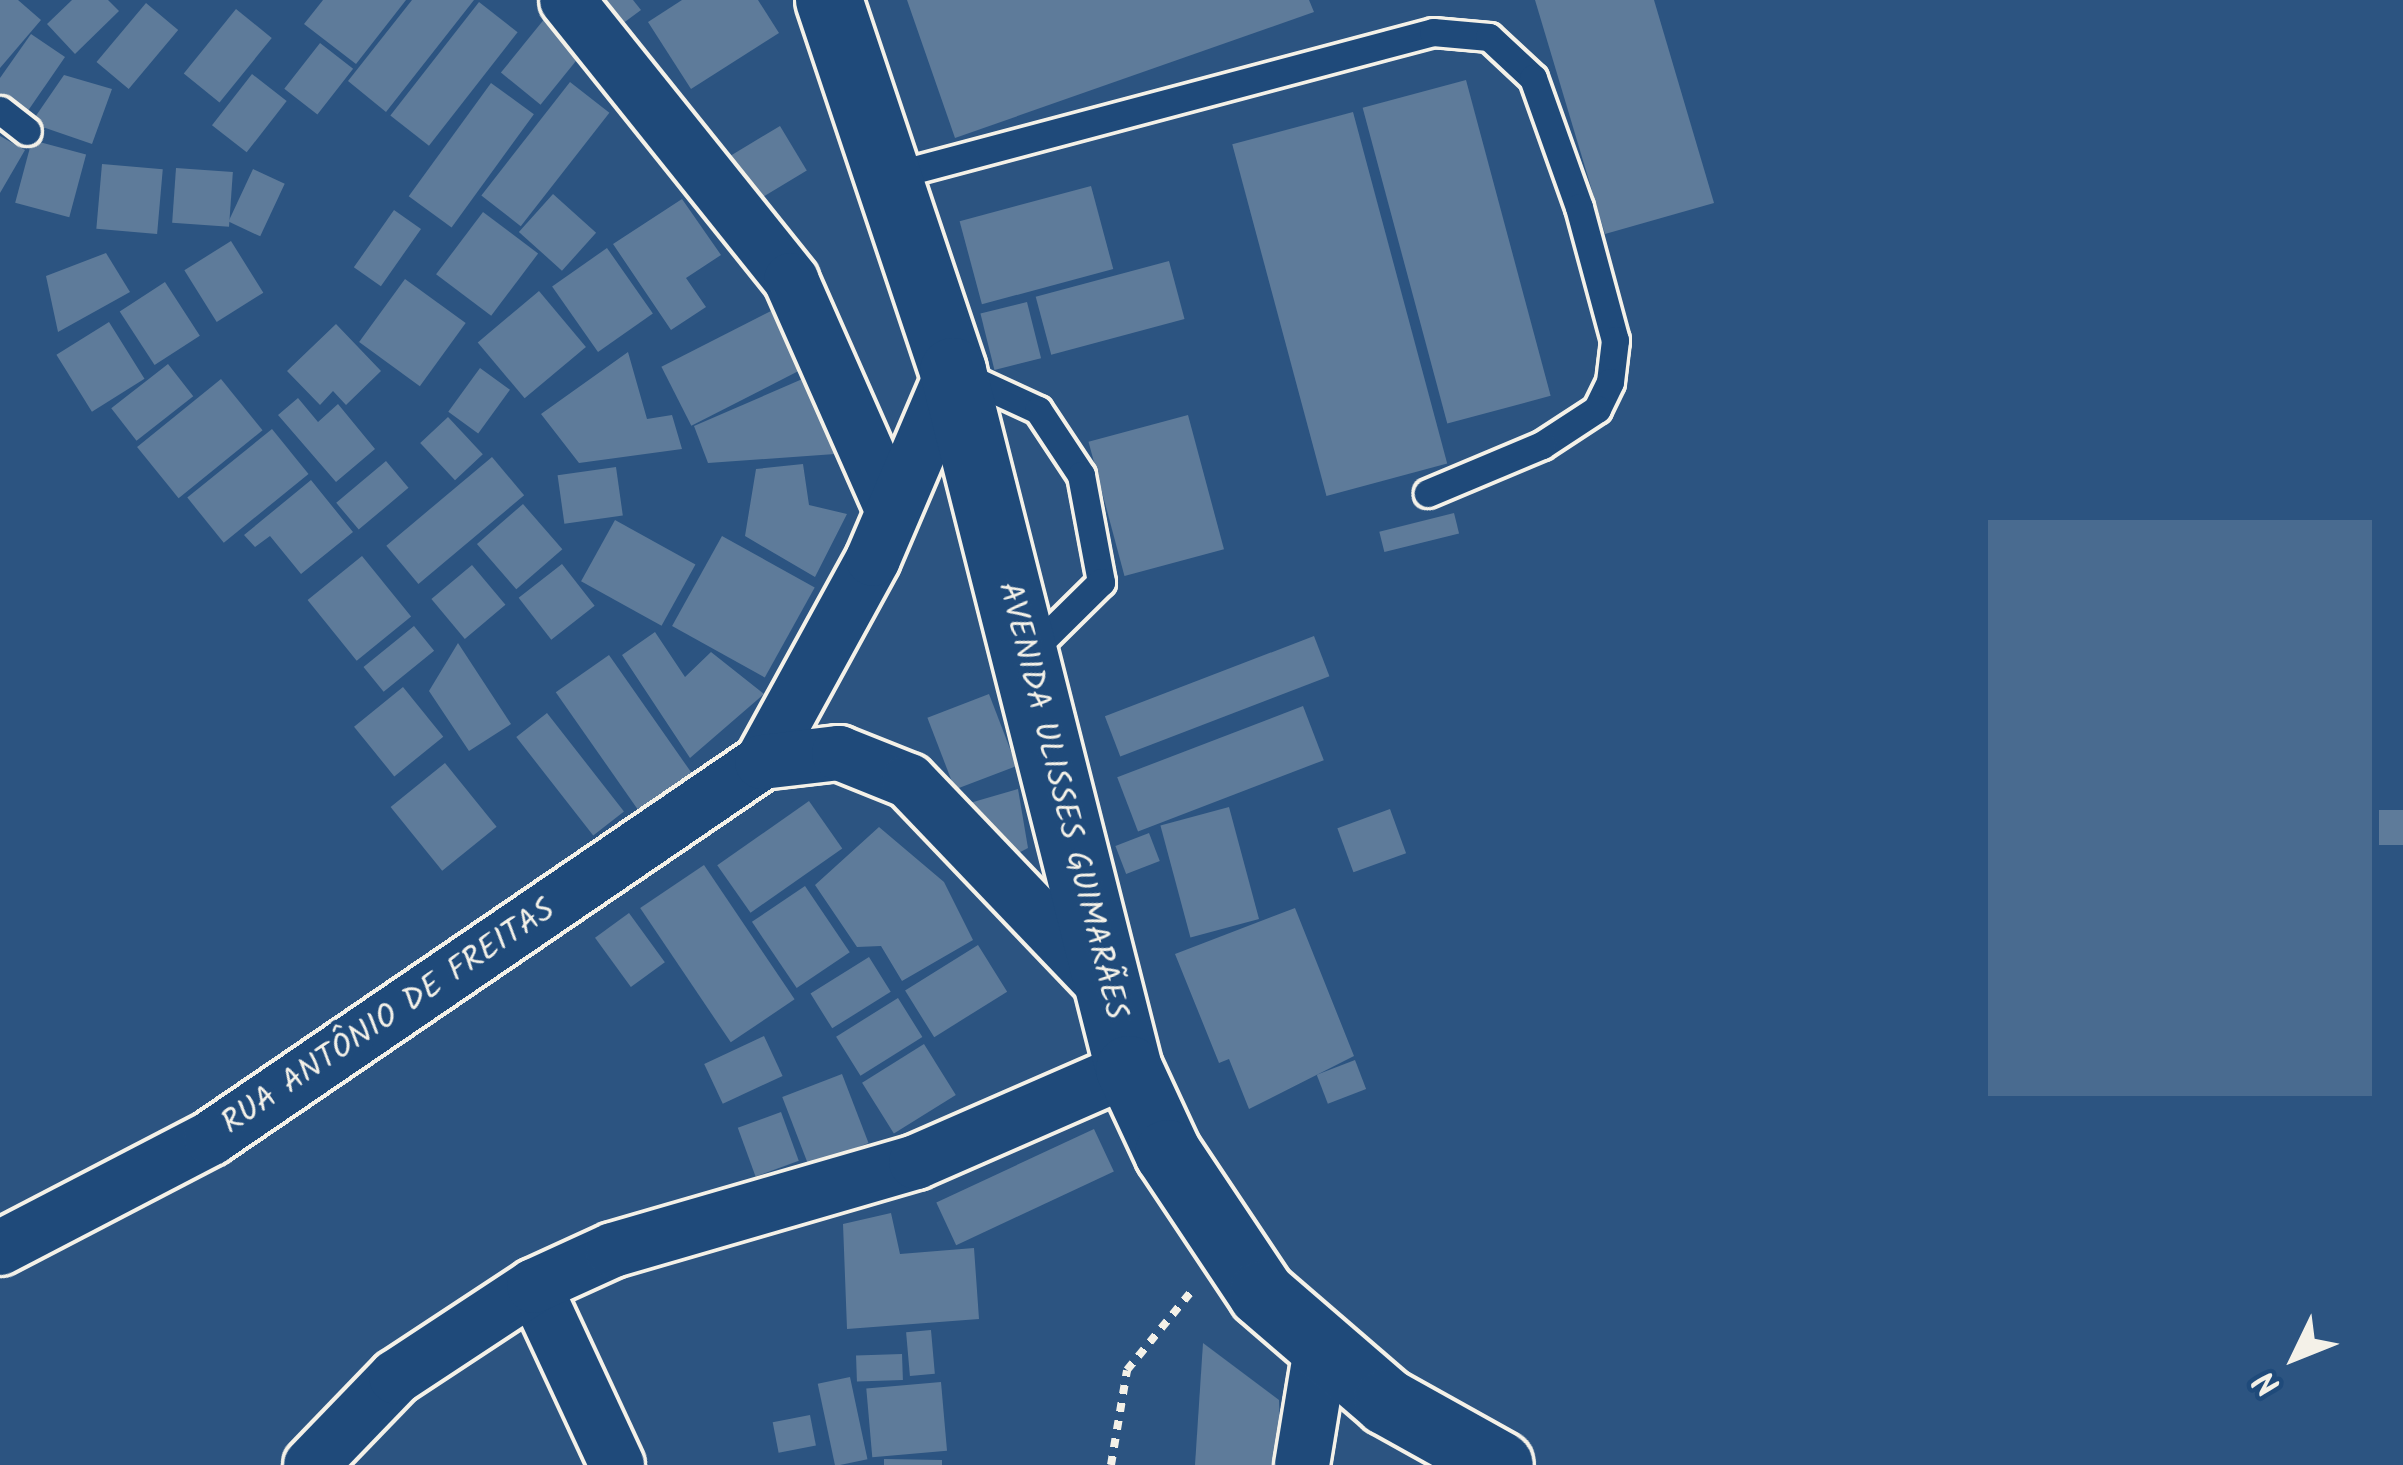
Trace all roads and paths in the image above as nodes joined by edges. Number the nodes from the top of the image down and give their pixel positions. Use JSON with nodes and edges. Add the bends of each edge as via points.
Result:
{"nodes":[{"id":1,"x":567,"y":0,"type":"edge"},
{"id":2,"x":830,"y":0,"type":"edge"},
{"id":3,"x":0,"y":110,"type":"edge"},
{"id":4,"x":27,"y":131,"type":"dead end"},
{"id":5,"x":891,"y":176,"type":"junction"},
{"id":6,"x":953,"y":371,"type":"junction"},
{"id":7,"x":1428,"y":493,"type":"dead end"},
{"id":8,"x":892,"y":509,"type":"junction"},
{"id":9,"x":1026,"y":656,"type":"junction"},
{"id":10,"x":762,"y":762,"type":"junction"},
{"id":11,"x":1102,"y":983,"type":"junction"},
{"id":12,"x":1129,"y":1069,"type":"junction"},
{"id":13,"x":0,"y":1248,"type":"edge"},
{"id":14,"x":1228,"y":1252,"type":"junction"},
{"id":15,"x":534,"y":1286,"type":"junction"},
{"id":16,"x":1321,"y":1349,"type":"junction"},
{"id":17,"x":311,"y":1465,"type":"edge"},
{"id":18,"x":617,"y":1465,"type":"edge"},
{"id":19,"x":1111,"y":1465,"type":"edge"},
{"id":20,"x":1303,"y":1465,"type":"edge"},
{"id":21,"x":1500,"y":1465,"type":"edge"}],
"edges":[{"from":1,"to":8,"type":"street","via":[[791,280]]},
{"from":2,"to":5,"type":"main road","name":"AVENIDA ULISSES GUIMARÃES"},
{"from":3,"to":4,"type":"lane"},
{"from":5,"to":6,"type":"main road","name":"AVENIDA ULISSES GUIMARÃES"},
{"from":5,"to":7,"type":"lane","via":[[1433,32],[1489,37],[1533,78],[1571,185],[1615,340],[1610,382],[1597,409],[1542,445]]},
{"from":6,"to":8,"type":"street","name":"RUA ANTÔNIO DE FREITAS"},
{"from":6,"to":9,"type":"main road","name":"AVENIDA ULISSES GUIMARÃES"},
{"from":6,"to":9,"type":"lane","via":[[1038,410],[1081,475],[1101,582]]},
{"from":8,"to":10,"type":"street","name":"RUA ANTÔNIO DE FREITAS"},
{"from":9,"to":11,"type":"main road","name":"AVENIDA ULISSES GUIMARÃES"},
{"from":10,"to":11,"type":"street","name":"RUA ANTÔNIO DE FREITAS","via":[[839,753],[909,781]]},
{"from":10,"to":13,"type":"street","name":"RUA ANTÔNIO DE FREITAS","via":[[211,1138]]},
{"from":11,"to":12,"type":"main road","name":"AVENIDA ULISSES GUIMARÃES"},
{"from":12,"to":14,"type":"main road","name":"AVENIDA ULISSES GUIMARÃES"},
{"from":12,"to":15,"type":"street","via":[[916,1162],[613,1250]]},
{"from":14,"to":16,"type":"main road","name":"AVENIDA ULISSES GUIMARÃES"},
{"from":14,"to":19,"type":"path","via":[[1127,1370]]},
{"from":15,"to":17,"type":"street","via":[[397,1377]]},
{"from":15,"to":18,"type":"street"},
{"from":16,"to":20,"type":"street"},
{"from":16,"to":21,"type":"main road","name":"AVENIDA ULISSES GUIMARÃES","via":[[1444,1441]]}]}
